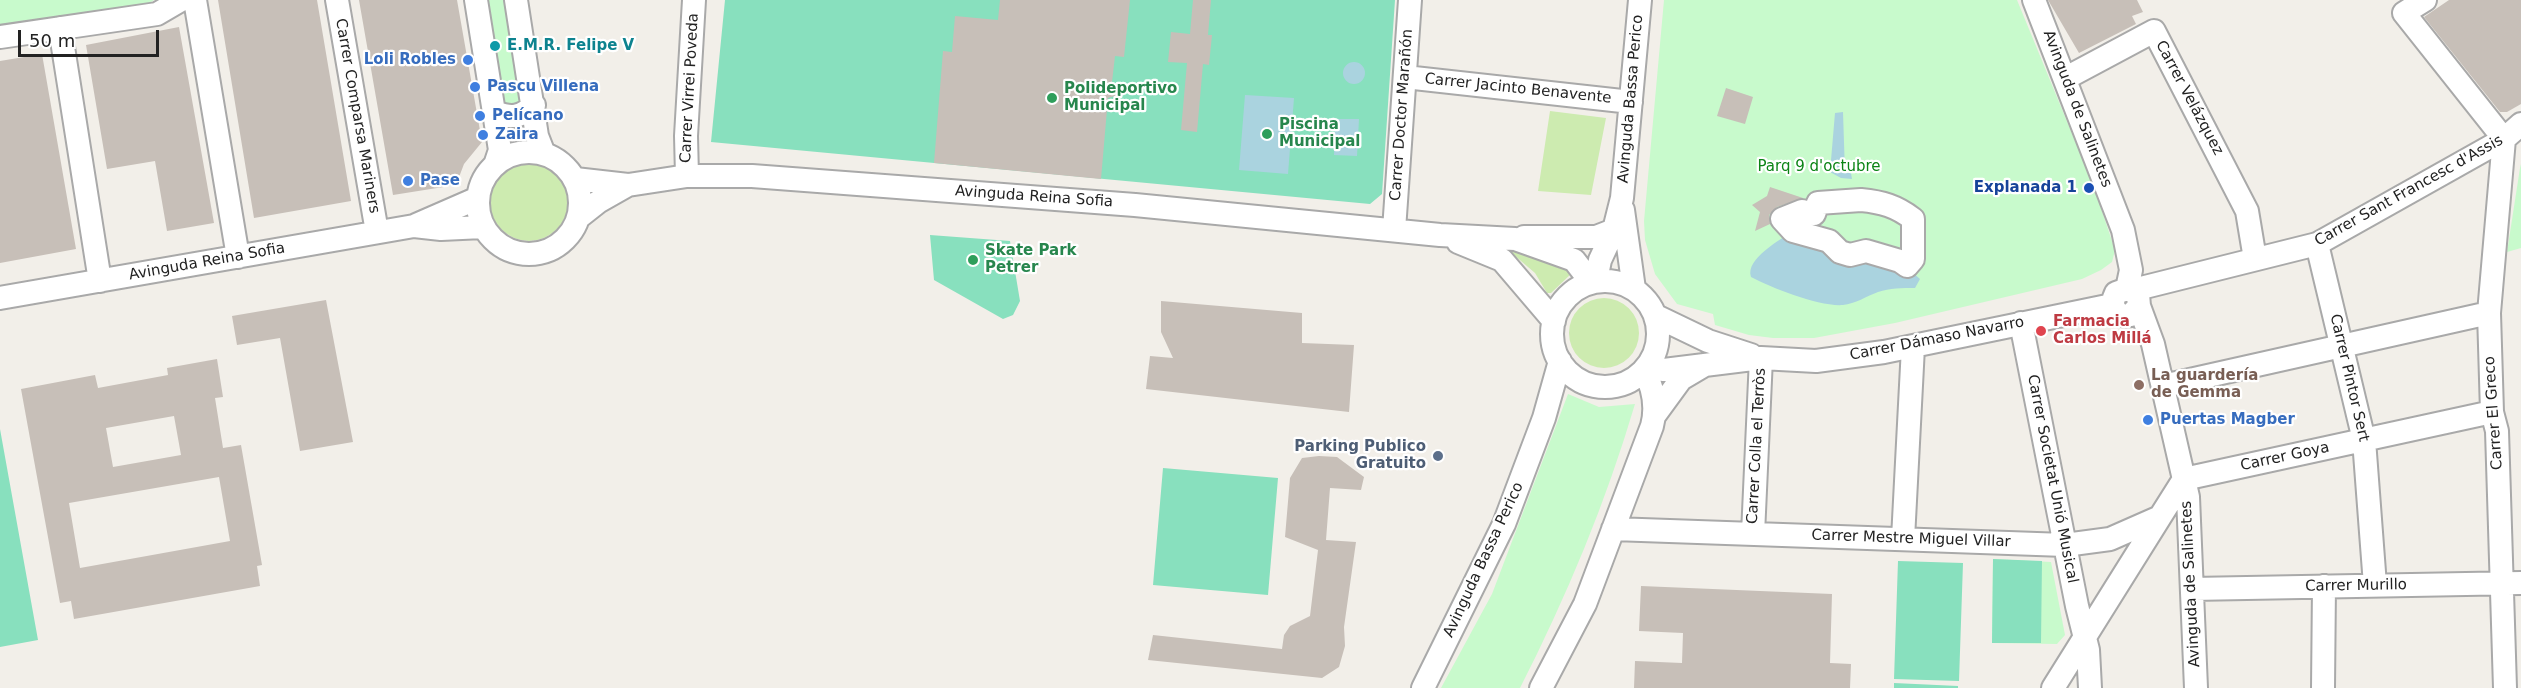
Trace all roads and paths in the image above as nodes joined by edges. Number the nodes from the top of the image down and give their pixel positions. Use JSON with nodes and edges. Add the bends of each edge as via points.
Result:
{"nodes":[{"id":1,"x":182,"y":0,"type":"edge"},
{"id":2,"x":195,"y":0,"type":"edge"},
{"id":3,"x":337,"y":0,"type":"edge"},
{"id":4,"x":476,"y":0,"type":"edge"},
{"id":5,"x":516,"y":0,"type":"edge"},
{"id":6,"x":694,"y":0,"type":"edge"},
{"id":7,"x":1410,"y":0,"type":"edge"},
{"id":8,"x":1640,"y":0,"type":"edge"},
{"id":9,"x":2034,"y":0,"type":"edge"},
{"id":10,"x":2425,"y":0,"type":"edge"},
{"id":11,"x":60,"y":28,"type":"junction"},
{"id":12,"x":0,"y":38,"type":"edge"},
{"id":13,"x":1404,"y":76,"type":"junction"},
{"id":14,"x":2066,"y":78,"type":"junction"},
{"id":15,"x":1630,"y":102,"type":"junction"},
{"id":16,"x":534,"y":105,"type":"junction"},
{"id":17,"x":495,"y":112,"type":"junction"},
{"id":18,"x":2514,"y":134,"type":"edge"},
{"id":19,"x":544,"y":154,"type":"junction"},
{"id":20,"x":495,"y":165,"type":"junction"},
{"id":21,"x":687,"y":176,"type":"junction"},
{"id":22,"x":575,"y":179,"type":"junction"},
{"id":23,"x":628,"y":185,"type":"junction"},
{"id":24,"x":478,"y":198,"type":"junction"},
{"id":25,"x":1622,"y":198,"type":"junction"},
{"id":26,"x":579,"y":217,"type":"junction"},
{"id":27,"x":1782,"y":219,"type":"joint"},
{"id":28,"x":414,"y":226,"type":"junction"},
{"id":29,"x":483,"y":227,"type":"junction"},
{"id":30,"x":1394,"y":230,"type":"junction"},
{"id":31,"x":1614,"y":230,"type":"junction"},
{"id":32,"x":377,"y":232,"type":"junction"},
{"id":33,"x":1440,"y":235,"type":"junction"},
{"id":34,"x":1515,"y":239,"type":"junction"},
{"id":35,"x":2317,"y":244,"type":"junction"},
{"id":36,"x":238,"y":256,"type":"junction"},
{"id":37,"x":2255,"y":259,"type":"junction"},
{"id":38,"x":100,"y":281,"type":"junction"},
{"id":39,"x":1594,"y":282,"type":"junction"},
{"id":40,"x":1634,"y":289,"type":"junction"},
{"id":41,"x":2128,"y":297,"type":"junction"},
{"id":42,"x":0,"y":298,"type":"edge"},
{"id":43,"x":2489,"y":313,"type":"junction"},
{"id":44,"x":1656,"y":316,"type":"junction"},
{"id":45,"x":1554,"y":321,"type":"junction"},
{"id":46,"x":2021,"y":323,"type":"junction"},
{"id":47,"x":2342,"y":346,"type":"junction"},
{"id":48,"x":1913,"y":347,"type":"junction"},
{"id":49,"x":1761,"y":358,"type":"junction"},
{"id":50,"x":1560,"y":361,"type":"junction"},
{"id":51,"x":1709,"y":363,"type":"junction"},
{"id":52,"x":1645,"y":369,"type":"junction"},
{"id":53,"x":2163,"y":386,"type":"junction"},
{"id":54,"x":2492,"y":412,"type":"junction"},
{"id":55,"x":1654,"y":416,"type":"junction"},
{"id":56,"x":2364,"y":440,"type":"junction"},
{"id":57,"x":2184,"y":479,"type":"junction"},
{"id":58,"x":2160,"y":517,"type":"junction"},
{"id":59,"x":1613,"y":529,"type":"junction"},
{"id":60,"x":1753,"y":534,"type":"junction"},
{"id":61,"x":1903,"y":539,"type":"junction"},
{"id":62,"x":2066,"y":545,"type":"junction"},
{"id":63,"x":2511,"y":583,"type":"edge"},
{"id":64,"x":2375,"y":585,"type":"junction"},
{"id":65,"x":2324,"y":586,"type":"junction"},
{"id":66,"x":2192,"y":588,"type":"junction"},
{"id":67,"x":2084,"y":635,"type":"junction"},
{"id":68,"x":1423,"y":688,"type":"edge"},
{"id":69,"x":1541,"y":688,"type":"edge"},
{"id":70,"x":2053,"y":688,"type":"edge"},
{"id":71,"x":2090,"y":688,"type":"edge"},
{"id":72,"x":2196,"y":688,"type":"edge"},
{"id":73,"x":2323,"y":688,"type":"edge"},
{"id":74,"x":2505,"y":688,"type":"edge"}],
"edges":[{"from":1,"to":11,"type":"street","via":[[157,14]]},
{"from":2,"to":36,"type":"street"},
{"from":3,"to":32,"type":"street","name":"Carrer Comparsa Mariners"},
{"from":4,"to":17,"type":"street"},
{"from":5,"to":16,"type":"street"},
{"from":6,"to":21,"type":"street","name":"Carrer Virrei Poveda"},
{"from":7,"to":13,"type":"street","name":"Carrer Doctor Marañón"},
{"from":8,"to":15,"type":"street","name":"Avinguda Bassa Perico"},
{"from":9,"to":14,"type":"street","name":"Avinguda de Salinetes"},
{"from":10,"to":18,"type":"street","via":[[2404,13]]},
{"from":11,"to":12,"type":"street"},
{"from":11,"to":38,"type":"street"},
{"from":13,"to":15,"type":"street","name":"Carrer Jacinto Benavente"},
{"from":13,"to":30,"type":"street","name":"Carrer Doctor Marañón"},
{"from":14,"to":37,"type":"street","name":"Carrer Velázquez","via":[[2154,31],[2247,211]]},
{"from":14,"to":41,"type":"street","name":"Avinguda de Salinetes","via":[[2123,230],[2131,270]]},
{"from":15,"to":25,"type":"street","name":"Avinguda Bassa Perico"},
{"from":16,"to":17,"type":"street","via":[[523,115],[509,118]]},
{"from":16,"to":19,"type":"street","via":[[537,136]]},
{"from":17,"to":20,"type":"street","via":[[500,150]]},
{"from":18,"to":35,"type":"street","name":"Carrer Sant Francesc d'Assis"},
{"from":18,"to":43,"type":"street","name":"Carrer El Greco"},
{"from":19,"to":20,"type":"street","via":[[510,155]]},
{"from":19,"to":22,"type":"street","via":[[562,164]]},
{"from":20,"to":24,"type":"street","via":[[483,180]]},
{"from":21,"to":23,"type":"street","name":"Avinguda Reina Sofia"},
{"from":21,"to":30,"type":"street","name":"Avinguda Reina Sofia","via":[[752,176],[1124,204]]},
{"from":22,"to":23,"type":"street","name":"Avinguda Reina Sofia"},
{"from":22,"to":26,"type":"street","via":[[580,191]]},
{"from":23,"to":26,"type":"street","name":"Avinguda Reina Sofia"},
{"from":24,"to":28,"type":"street","name":"Avinguda Reina Sofia"},
{"from":24,"to":29,"type":"street"},
{"from":25,"to":31,"type":"street","name":"Avinguda Bassa Perico"},
{"from":25,"to":40,"type":"street","name":"Avinguda Bassa Perico"},
{"from":26,"to":29,"type":"street","via":[[570,236],[554,249],[534,255],[505,248]]},
{"from":27,"to":27,"type":"street","via":[[1793,231],[1828,241],[1840,252],[1850,255],[1866,250],[1906,266],[1913,259],[1913,219],[1884,202],[1818,203],[1814,214],[1802,211]]},
{"from":28,"to":29,"type":"street","name":"Avinguda Reina Sofia"},
{"from":28,"to":32,"type":"street","name":"Avinguda Reina Sofia"},
{"from":30,"to":33,"type":"street","name":"Avinguda Reina Sofia"},
{"from":31,"to":34,"type":"street","name":"Avinguda Reina Sofia","via":[[1596,237],[1529,235]]},
{"from":31,"to":39,"type":"street","name":"Avinguda Bassa Perico"},
{"from":32,"to":36,"type":"street","name":"Avinguda Reina Sofia"},
{"from":33,"to":34,"type":"street","name":"Avinguda Reina Sofia"},
{"from":33,"to":45,"type":"street","name":"Avinguda Reina Sofia","via":[[1502,260]]},
{"from":34,"to":39,"type":"street","name":"Avinguda Reina Sofia","via":[[1574,260]]},
{"from":35,"to":37,"type":"street","name":"Carrer Sant Francesc d'Assis"},
{"from":35,"to":47,"type":"street","name":"Carrer Pintor Sert"},
{"from":36,"to":38,"type":"street","name":"Avinguda Reina Sofia"},
{"from":37,"to":41,"type":"street","name":"Carrer Sant Francesc d'Assis"},
{"from":38,"to":42,"type":"street","name":"Avinguda Reina Sofia"},
{"from":39,"to":40,"type":"street","via":[[1616,282]]},
{"from":39,"to":45,"type":"street","via":[[1567,297]]},
{"from":40,"to":44,"type":"street"},
{"from":41,"to":46,"type":"street","name":"Carrer Dámaso Navarro"},
{"from":41,"to":53,"type":"street","name":"Avinguda de Salinetes","via":[[2153,344]]},
{"from":43,"to":47,"type":"street"},
{"from":43,"to":54,"type":"street","name":"Carrer El Greco"},
{"from":44,"to":49,"type":"street","name":"Carrer Dámaso Navarro","via":[[1708,341]]},
{"from":44,"to":52,"type":"street","via":[[1657,349]]},
{"from":45,"to":50,"type":"street","via":[[1553,341]]},
{"from":46,"to":48,"type":"street","name":"Carrer Dámaso Navarro"},
{"from":46,"to":62,"type":"street","name":"Carrer Societat Unió Musical"},
{"from":47,"to":53,"type":"street"},
{"from":47,"to":56,"type":"street","name":"Carrer Pintor Sert"},
{"from":48,"to":49,"type":"street","name":"Carrer Dámaso Navarro","via":[[1815,361]]},
{"from":48,"to":61,"type":"street"},
{"from":49,"to":51,"type":"street","name":"Carrer Dámaso Navarro"},
{"from":49,"to":60,"type":"street","name":"Carrer Colla el Terròs"},
{"from":50,"to":52,"type":"street","via":[[1570,374],[1600,386],[1632,380]]},
{"from":50,"to":68,"type":"street","name":"Avinguda Bassa Perico","via":[[1544,418],[1504,524]]},
{"from":51,"to":52,"type":"street","name":"Carrer Dámaso Navarro"},
{"from":51,"to":55,"type":"street","via":[[1682,379]]},
{"from":52,"to":55,"type":"street","via":[[1652,384]]},
{"from":53,"to":57,"type":"street","name":"Avinguda de Salinetes"},
{"from":54,"to":56,"type":"street","name":"Carrer Goya"},
{"from":54,"to":63,"type":"street","name":"Carrer El Greco"},
{"from":55,"to":59,"type":"street"},
{"from":56,"to":57,"type":"street","name":"Carrer Goya"},
{"from":56,"to":64,"type":"street","name":"Carrer Pintor Sert"},
{"from":57,"to":58,"type":"street"},
{"from":57,"to":66,"type":"street","name":"Avinguda de Salinetes"},
{"from":58,"to":62,"type":"street","name":"Carrer Mestre Miguel Villar","via":[[2110,539]]},
{"from":58,"to":67,"type":"street"},
{"from":59,"to":60,"type":"street","name":"Carrer Mestre Miguel Villar"},
{"from":59,"to":69,"type":"street","via":[[1585,604]]},
{"from":60,"to":61,"type":"street","name":"Carrer Mestre Miguel Villar"},
{"from":61,"to":62,"type":"street","name":"Carrer Mestre Miguel Villar"},
{"from":62,"to":67,"type":"street","name":"Carrer Societat Unió Musical"},
{"from":63,"to":64,"type":"street","name":"Carrer Murillo"},
{"from":63,"to":74,"type":"street","name":"Carrer El Greco"},
{"from":64,"to":65,"type":"street","name":"Carrer Murillo"},
{"from":65,"to":66,"type":"street","name":"Carrer Murillo"},
{"from":65,"to":73,"type":"street"},
{"from":66,"to":72,"type":"street","name":"Avinguda de Salinetes"},
{"from":67,"to":70,"type":"street"},
{"from":67,"to":71,"type":"street","name":"Carrer Societat Unió Musical"}]}
